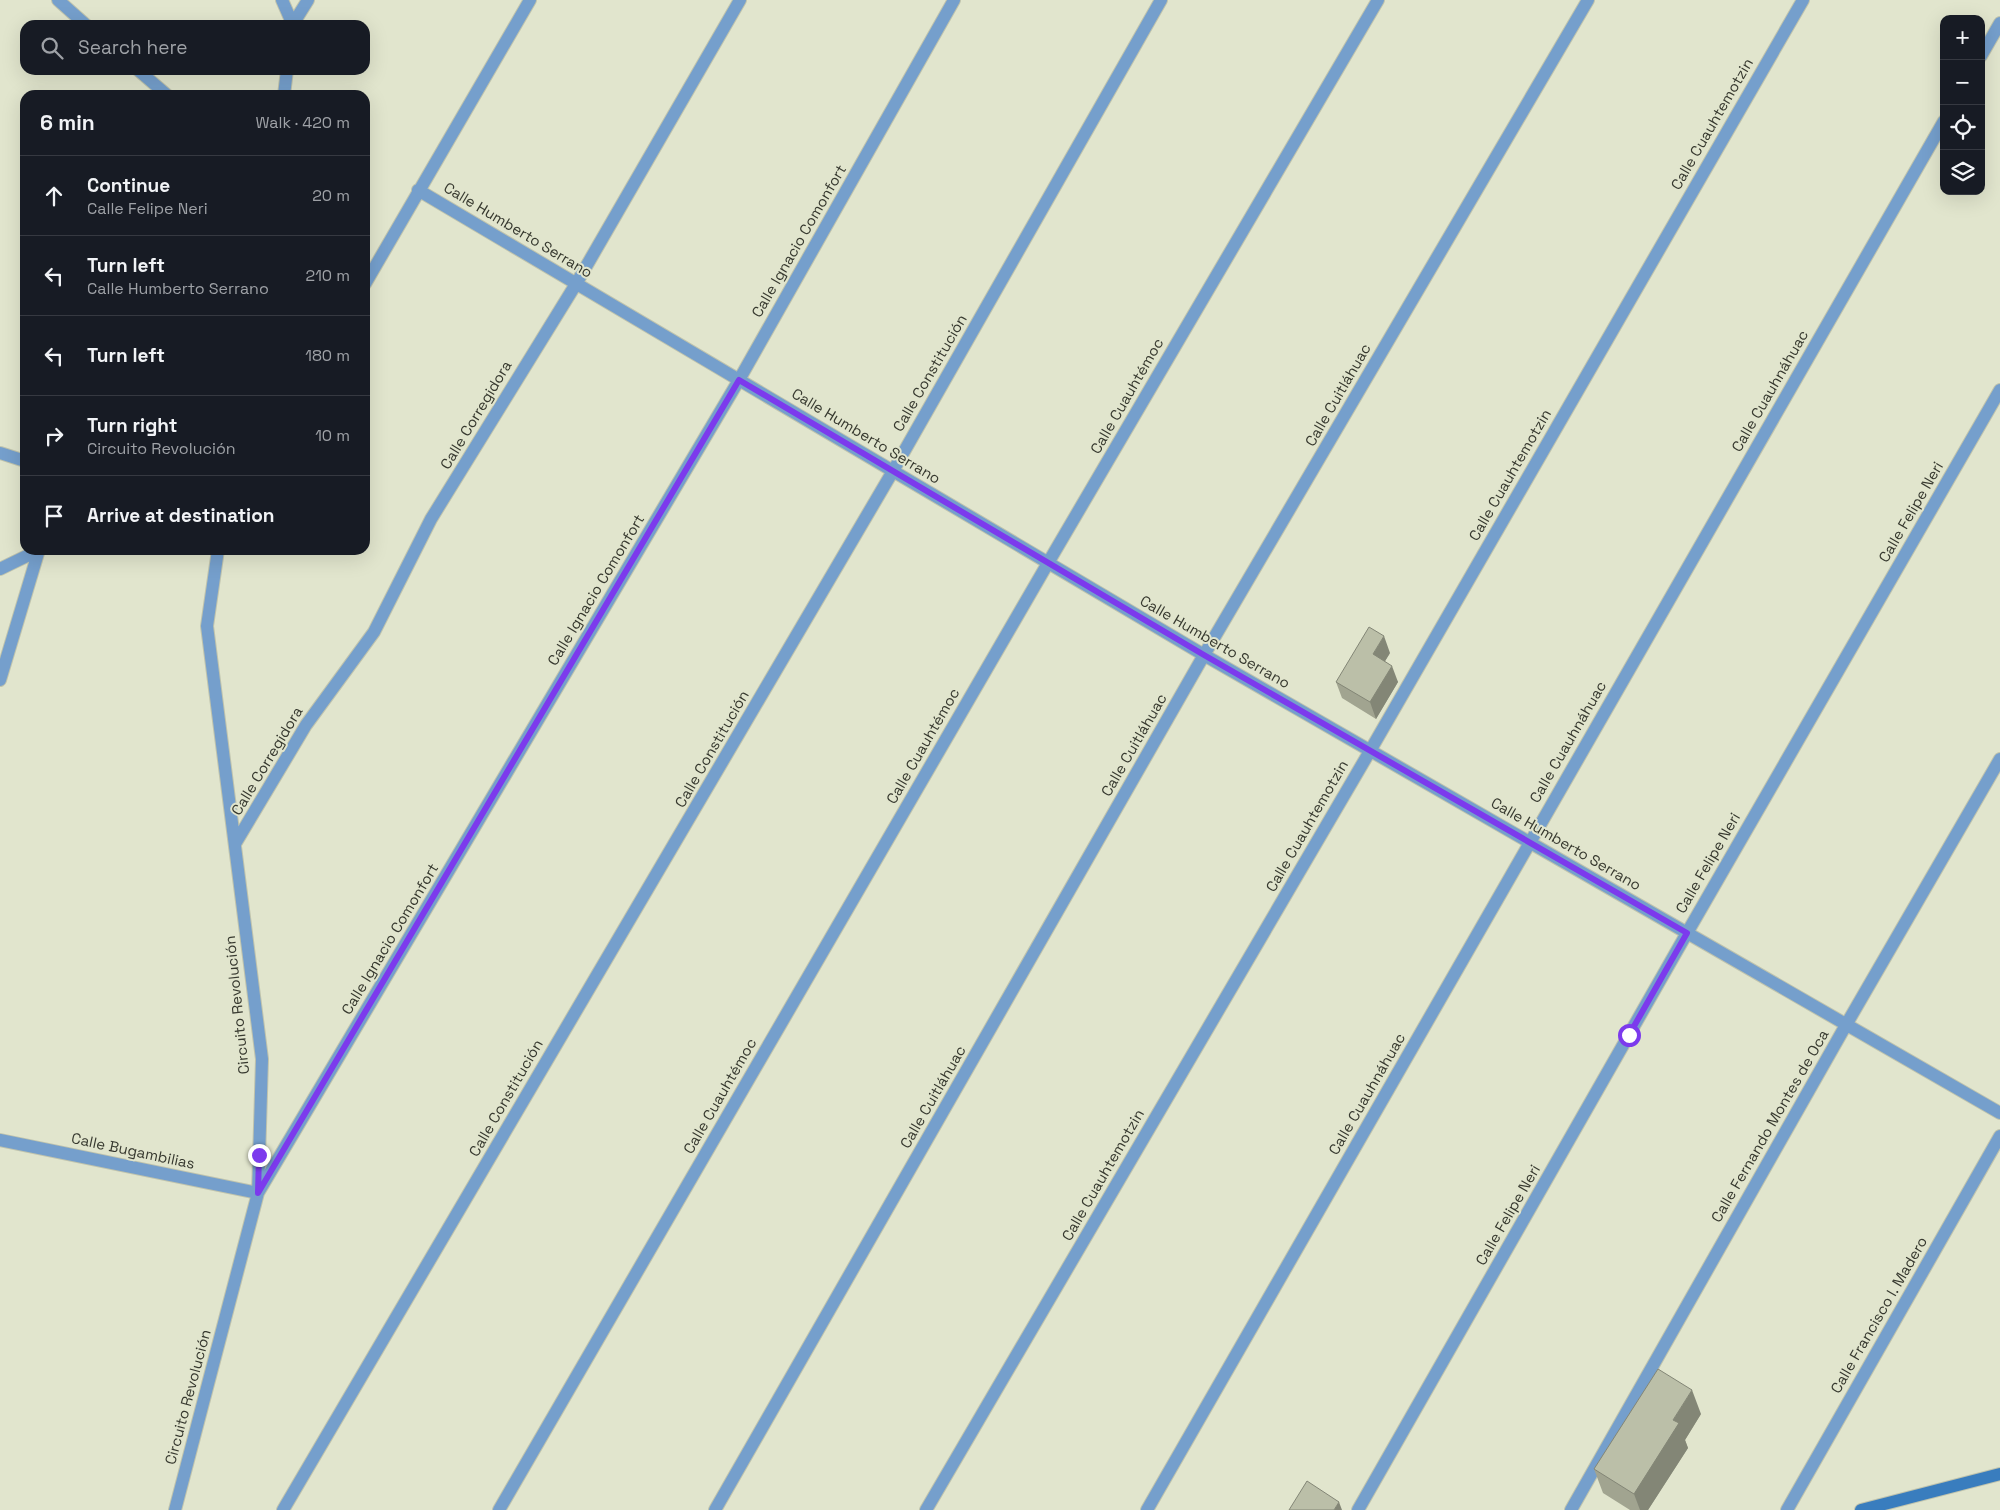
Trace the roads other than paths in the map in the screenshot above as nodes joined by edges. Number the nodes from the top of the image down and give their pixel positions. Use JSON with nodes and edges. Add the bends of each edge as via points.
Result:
{"nodes":[{"id":1,"x":58,"y":0,"type":"edge"},
{"id":2,"x":282,"y":0,"type":"edge"},
{"id":3,"x":308,"y":0,"type":"edge"},
{"id":4,"x":530,"y":0,"type":"edge"},
{"id":5,"x":740,"y":0,"type":"edge"},
{"id":6,"x":954,"y":0,"type":"edge"},
{"id":7,"x":1161,"y":0,"type":"edge"},
{"id":8,"x":1378,"y":0,"type":"edge"},
{"id":9,"x":1588,"y":0,"type":"edge"},
{"id":10,"x":1803,"y":0,"type":"edge"},
{"id":11,"x":80,"y":20,"type":"edge"},
{"id":12,"x":291,"y":20,"type":"edge"},
{"id":13,"x":296,"y":20,"type":"edge"},
{"id":14,"x":2000,"y":23,"type":"edge"},
{"id":15,"x":1985,"y":49,"type":"edge"},
{"id":16,"x":144,"y":75,"type":"edge"},
{"id":17,"x":286,"y":75,"type":"edge"},
{"id":18,"x":160,"y":90,"type":"edge"},
{"id":19,"x":285,"y":90,"type":"edge"},
{"id":20,"x":1940,"y":128,"type":"edge"},
{"id":21,"x":418,"y":190,"type":"junction"},
{"id":22,"x":370,"y":275,"type":"edge"},
{"id":23,"x":576,"y":284,"type":"junction"},
{"id":24,"x":739,"y":380,"type":"junction"},
{"id":25,"x":2000,"y":390,"type":"edge"},
{"id":26,"x":0,"y":453,"type":"edge"},
{"id":27,"x":20,"y":460,"type":"edge"},
{"id":28,"x":893,"y":471,"type":"junction"},
{"id":29,"x":29,"y":555,"type":"edge"},
{"id":30,"x":38,"y":555,"type":"edge"},
{"id":31,"x":217,"y":555,"type":"edge"},
{"id":32,"x":1048,"y":563,"type":"junction"},
{"id":33,"x":0,"y":569,"type":"edge"},
{"id":34,"x":1204,"y":655,"type":"junction"},
{"id":35,"x":0,"y":680,"type":"edge"},
{"id":36,"x":1370,"y":751,"type":"junction"},
{"id":37,"x":2000,"y":759,"type":"edge"},
{"id":38,"x":1529,"y":842,"type":"junction"},
{"id":39,"x":236,"y":844,"type":"junction"},
{"id":40,"x":1687,"y":933,"type":"junction"},
{"id":41,"x":1846,"y":1025,"type":"junction"},
{"id":42,"x":2000,"y":1113,"type":"edge"},
{"id":43,"x":2000,"y":1136,"type":"edge"},
{"id":44,"x":0,"y":1140,"type":"edge"},
{"id":45,"x":258,"y":1193,"type":"junction"},
{"id":46,"x":2000,"y":1474,"type":"edge"},
{"id":47,"x":175,"y":1510,"type":"edge"},
{"id":48,"x":283,"y":1510,"type":"edge"},
{"id":49,"x":499,"y":1510,"type":"edge"},
{"id":50,"x":715,"y":1510,"type":"edge"},
{"id":51,"x":926,"y":1510,"type":"edge"},
{"id":52,"x":1148,"y":1510,"type":"edge"},
{"id":53,"x":1358,"y":1510,"type":"edge"},
{"id":54,"x":1571,"y":1510,"type":"edge"},
{"id":55,"x":1787,"y":1510,"type":"edge"},
{"id":56,"x":1861,"y":1510,"type":"edge"}],
"edges":[{"from":1,"to":11,"type":"street"},
{"from":2,"to":12,"type":"street"},
{"from":3,"to":13,"type":"street"},
{"from":4,"to":21,"type":"street"},
{"from":5,"to":23,"type":"street","name":"Calle Corregidora"},
{"from":6,"to":24,"type":"street","name":"Calle Ignacio Comonfort"},
{"from":7,"to":28,"type":"street","name":"Calle Constitución"},
{"from":8,"to":32,"type":"street","name":"Calle Cuauhtémoc"},
{"from":9,"to":34,"type":"street","name":"Calle Cuitláhuac"},
{"from":10,"to":36,"type":"street","name":"Calle Cuauhtemotzin"},
{"from":14,"to":15,"type":"street"},
{"from":16,"to":18,"type":"street"},
{"from":17,"to":19,"type":"street"},
{"from":20,"to":38,"type":"street","name":"Calle Cuauhnáhuac"},
{"from":21,"to":22,"type":"street"},
{"from":21,"to":23,"type":"street","name":"Calle Humberto Serrano"},
{"from":23,"to":24,"type":"street","name":"Calle Humberto Serrano"},
{"from":23,"to":39,"type":"street","name":"Calle Corregidora","via":[[431,520],[374,632],[306,726]]},
{"from":24,"to":28,"type":"street","name":"Calle Humberto Serrano"},
{"from":24,"to":45,"type":"street","name":"Calle Ignacio Comonfort"},
{"from":25,"to":40,"type":"street","name":"Calle Felipe Neri"},
{"from":26,"to":27,"type":"street"},
{"from":28,"to":32,"type":"street","name":"Calle Humberto Serrano"},
{"from":28,"to":48,"type":"street","name":"Calle Constitución"},
{"from":29,"to":33,"type":"street"},
{"from":30,"to":35,"type":"street"},
{"from":31,"to":39,"type":"street","name":"Circuito Revolución","via":[[207,626]]},
{"from":32,"to":34,"type":"street","name":"Calle Humberto Serrano"},
{"from":32,"to":49,"type":"street","name":"Calle Cuauhtémoc"},
{"from":34,"to":36,"type":"street","name":"Calle Humberto Serrano"},
{"from":34,"to":50,"type":"street","name":"Calle Cuitláhuac"},
{"from":36,"to":38,"type":"street","name":"Calle Humberto Serrano"},
{"from":36,"to":51,"type":"street","name":"Calle Cuauhtemotzin"},
{"from":37,"to":41,"type":"street","name":"Calle Fernando Montes de Oca"},
{"from":38,"to":40,"type":"street","name":"Calle Humberto Serrano"},
{"from":38,"to":52,"type":"street","name":"Calle Cuauhnáhuac"},
{"from":39,"to":45,"type":"street","name":"Circuito Revolución","via":[[262,1059]]},
{"from":40,"to":41,"type":"street","name":"Calle Humberto Serrano"},
{"from":40,"to":53,"type":"street","name":"Calle Felipe Neri"},
{"from":41,"to":42,"type":"street","name":"Calle Humberto Serrano"},
{"from":41,"to":54,"type":"street","name":"Calle Fernando Montes de Oca"},
{"from":43,"to":55,"type":"street","name":"Calle Francisco I. Madero"},
{"from":44,"to":45,"type":"street","name":"Calle Bugambilias"},
{"from":45,"to":47,"type":"street","name":"Circuito Revolución"},
{"from":46,"to":56,"type":"main road"}]}
